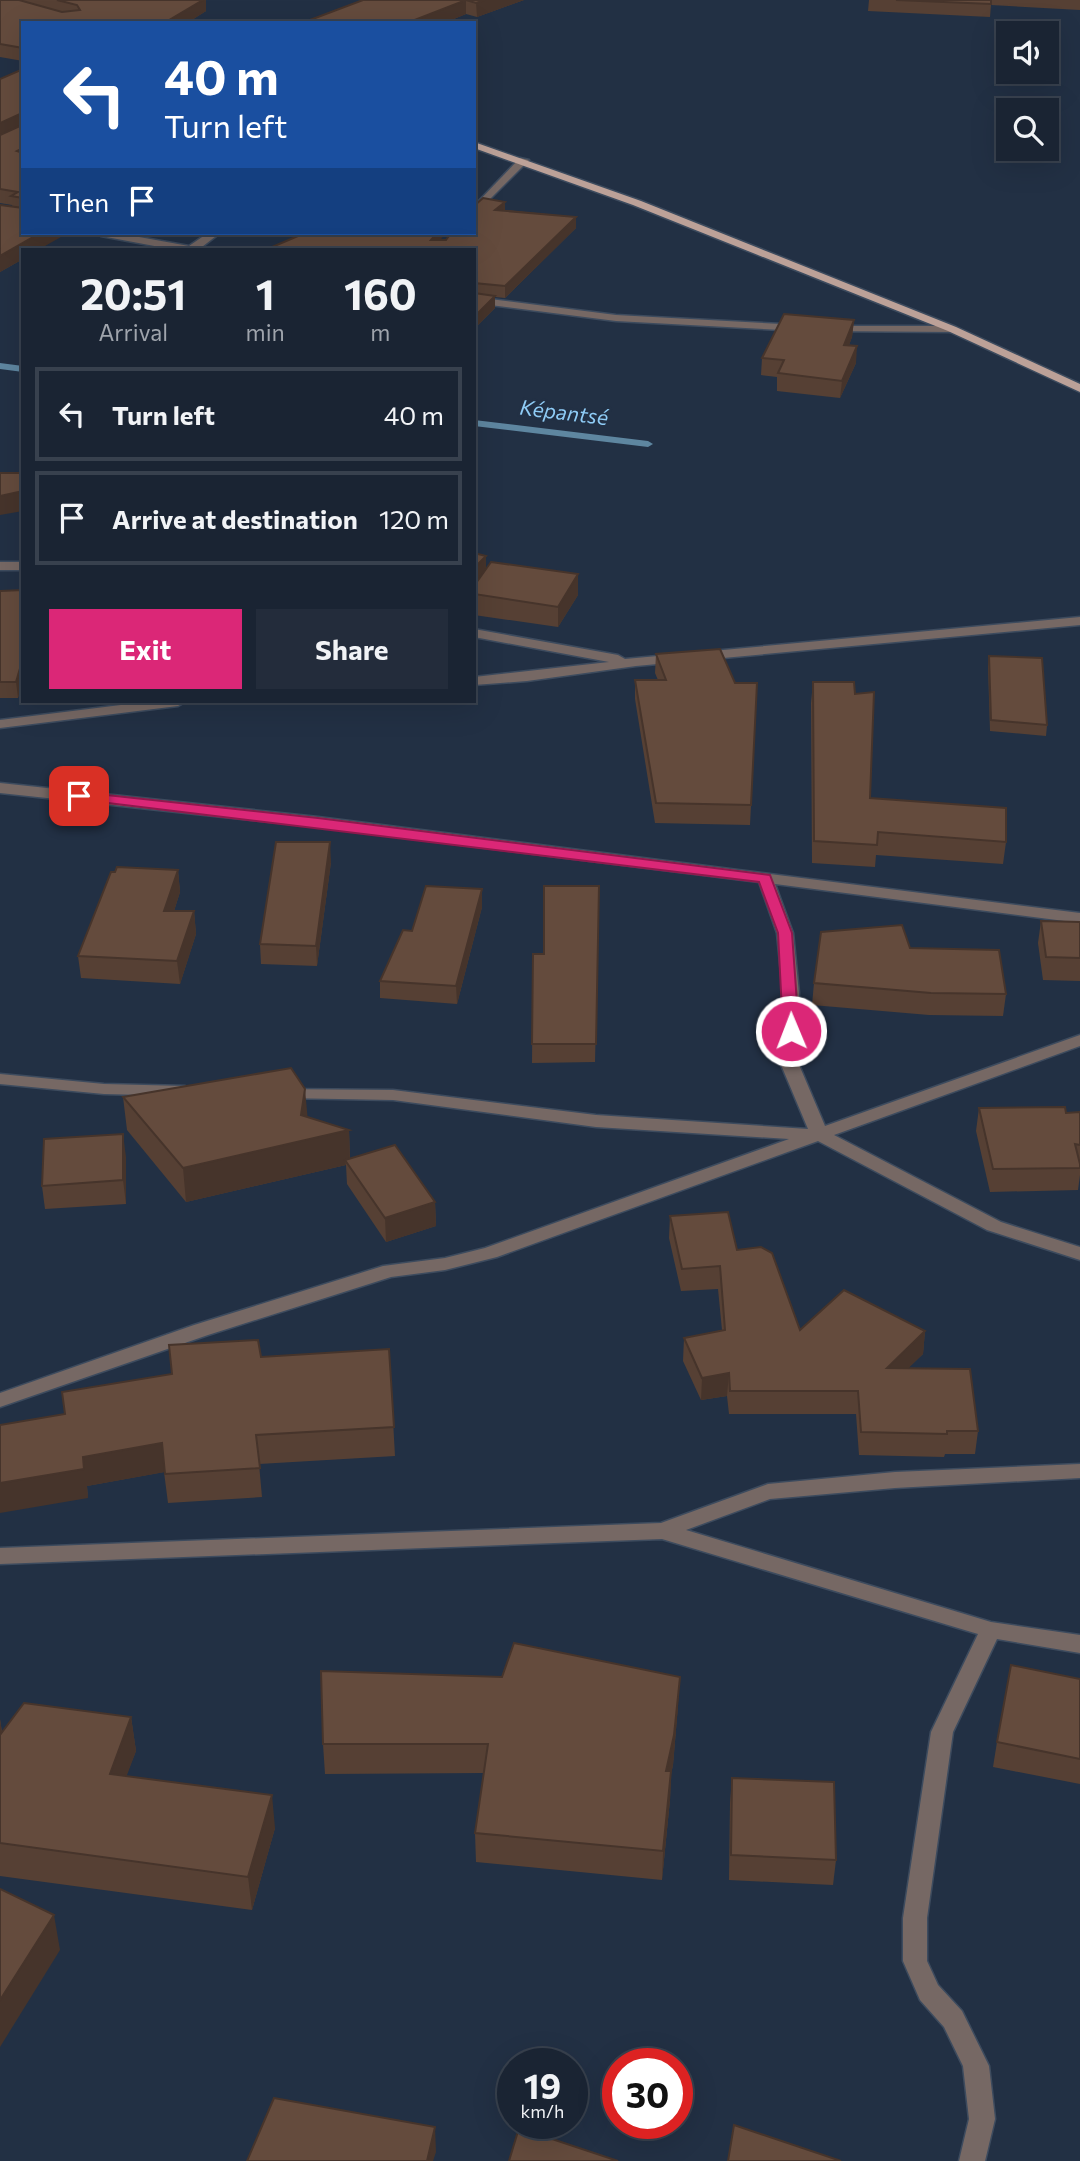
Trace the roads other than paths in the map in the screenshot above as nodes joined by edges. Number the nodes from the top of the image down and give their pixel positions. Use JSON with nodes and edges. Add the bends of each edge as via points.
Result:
{"nodes":[{"id":1,"x":476,"y":146,"type":"edge"},
{"id":2,"x":524,"y":160,"type":"junction"},
{"id":3,"x":476,"y":210,"type":"edge"},
{"id":4,"x":112,"y":235,"type":"edge"},
{"id":5,"x":212,"y":235,"type":"edge"},
{"id":6,"x":181,"y":248,"type":"edge"},
{"id":7,"x":195,"y":248,"type":"edge"},
{"id":8,"x":476,"y":300,"type":"edge"},
{"id":9,"x":951,"y":329,"type":"junction"},
{"id":10,"x":1080,"y":388,"type":"edge"},
{"id":11,"x":0,"y":566,"type":"edge"},
{"id":12,"x":21,"y":566,"type":"edge"},
{"id":13,"x":1080,"y":621,"type":"edge"},
{"id":14,"x":476,"y":633,"type":"edge"},
{"id":15,"x":636,"y":662,"type":"junction"},
{"id":16,"x":476,"y":681,"type":"edge"},
{"id":17,"x":170,"y":703,"type":"edge"},
{"id":18,"x":0,"y":724,"type":"edge"},
{"id":19,"x":0,"y":788,"type":"edge"},
{"id":20,"x":765,"y":878,"type":"junction"},
{"id":21,"x":1080,"y":918,"type":"edge"},
{"id":22,"x":1080,"y":1040,"type":"edge"},
{"id":23,"x":0,"y":1079,"type":"edge"},
{"id":24,"x":201,"y":1091,"type":"edge"},
{"id":25,"x":269,"y":1092,"type":"edge"},
{"id":26,"x":820,"y":1135,"type":"junction"},
{"id":27,"x":1080,"y":1254,"type":"edge"},
{"id":28,"x":0,"y":1400,"type":"edge"},
{"id":29,"x":1080,"y":1471,"type":"edge"},
{"id":30,"x":662,"y":1531,"type":"junction"},
{"id":31,"x":0,"y":1556,"type":"edge"},
{"id":32,"x":991,"y":1630,"type":"junction"},
{"id":33,"x":1080,"y":1644,"type":"edge"},
{"id":34,"x":972,"y":2161,"type":"edge"}],
"edges":[{"from":1,"to":2,"type":"main road"},
{"from":2,"to":3,"type":"street"},
{"from":2,"to":9,"type":"main road"},
{"from":4,"to":6,"type":"street"},
{"from":5,"to":7,"type":"street"},
{"from":8,"to":9,"type":"street","via":[[708,324]]},
{"from":9,"to":10,"type":"main road"},
{"from":11,"to":12,"type":"street"},
{"from":13,"to":15,"type":"street"},
{"from":14,"to":15,"type":"street"},
{"from":15,"to":16,"type":"street"},
{"from":17,"to":18,"type":"street"},
{"from":19,"to":20,"type":"street"},
{"from":20,"to":21,"type":"street"},
{"from":20,"to":26,"type":"street","via":[[785,933],[791,993],[788,1060]]},
{"from":22,"to":26,"type":"street"},
{"from":23,"to":24,"type":"street","via":[[104,1089]]},
{"from":25,"to":26,"type":"street","via":[[393,1095],[596,1121]]},
{"from":26,"to":27,"type":"street","via":[[994,1226]]},
{"from":26,"to":28,"type":"street","via":[[491,1253],[390,1271]]},
{"from":29,"to":30,"type":"street","via":[[768,1492]]},
{"from":30,"to":31,"type":"street"},
{"from":30,"to":32,"type":"street"},
{"from":32,"to":33,"type":"street"},
{"from":32,"to":34,"type":"street","via":[[942,1732],[915,1918],[915,1962],[976,2066],[982,2119]]}]}
